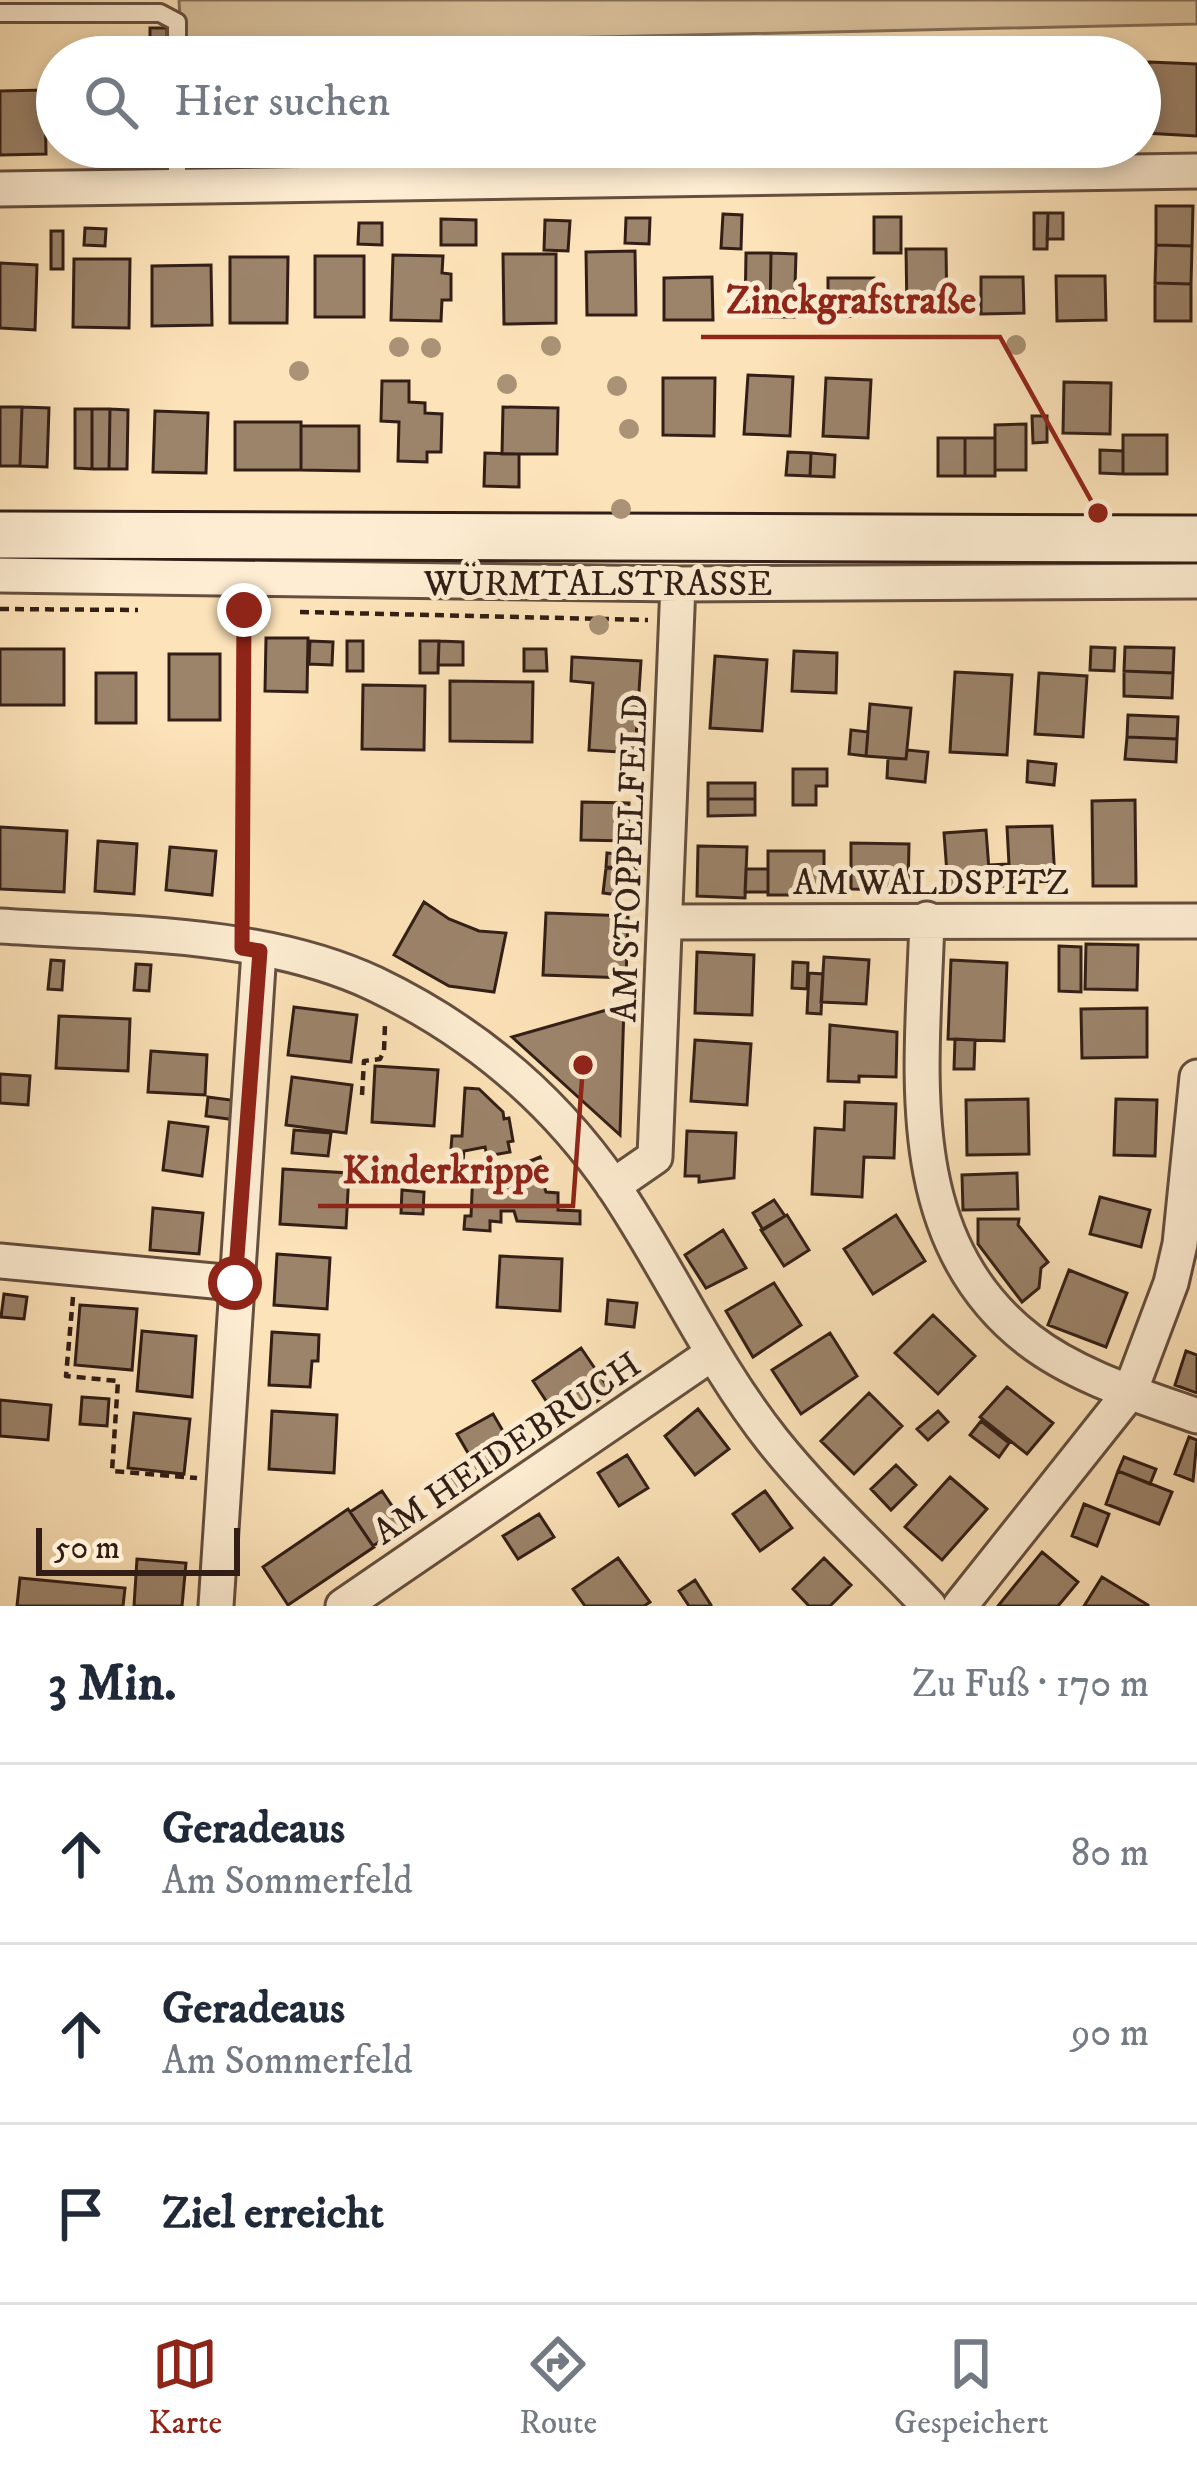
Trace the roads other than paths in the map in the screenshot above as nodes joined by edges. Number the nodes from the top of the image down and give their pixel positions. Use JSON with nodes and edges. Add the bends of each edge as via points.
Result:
{"nodes":[{"id":1,"x":0,"y":13,"type":"edge"},
{"id":2,"x":177,"y":36,"type":"edge"},
{"id":3,"x":177,"y":168,"type":"edge"},
{"id":4,"x":1197,"y":171,"type":"edge"},
{"id":5,"x":177,"y":185,"type":"junction"},
{"id":6,"x":0,"y":189,"type":"edge"},
{"id":7,"x":0,"y":535,"type":"edge"},
{"id":8,"x":1197,"y":539,"type":"edge"},
{"id":9,"x":0,"y":575,"type":"edge"},
{"id":10,"x":1197,"y":581,"type":"edge"},
{"id":11,"x":678,"y":584,"type":"junction"},
{"id":12,"x":927,"y":919,"type":"junction"},
{"id":13,"x":1197,"y":921,"type":"edge"},
{"id":14,"x":665,"y":922,"type":"junction"},
{"id":15,"x":0,"y":926,"type":"edge"},
{"id":16,"x":251,"y":949,"type":"junction"},
{"id":17,"x":1197,"y":1077,"type":"edge"},
{"id":18,"x":1193,"y":1166,"type":"edge"},
{"id":19,"x":613,"y":1186,"type":"junction"},
{"id":20,"x":0,"y":1261,"type":"edge"},
{"id":21,"x":235,"y":1283,"type":"junction"},
{"id":22,"x":713,"y":1353,"type":"junction"},
{"id":23,"x":1130,"y":1392,"type":"junction"},
{"id":24,"x":1197,"y":1416,"type":"edge"},
{"id":25,"x":361,"y":1601,"type":"edge"},
{"id":26,"x":217,"y":1606,"type":"edge"},
{"id":27,"x":929,"y":1606,"type":"edge"},
{"id":28,"x":960,"y":1606,"type":"edge"}],
"edges":[{"from":1,"to":2,"type":"lane","via":[[160,13],[177,22]]},
{"from":3,"to":5,"type":"lane"},
{"from":4,"to":5,"type":"street"},
{"from":5,"to":6,"type":"street"},
{"from":7,"to":8,"type":"main road","name":"WÜRMTALSTRASSE"},
{"from":9,"to":11,"type":"street","name":"WÜRMTALSTRASSE"},
{"from":10,"to":11,"type":"street","name":"WÜRMTALSTRASSE"},
{"from":11,"to":14,"type":"street","name":"AM STOPPELFELD"},
{"from":12,"to":13,"type":"street","name":"AM WALDSPITZ"},
{"from":12,"to":14,"type":"street","name":"AM WALDSPITZ"},
{"from":12,"to":23,"type":"street","via":[[922,1119],[947,1231],[978,1288],[1030,1340]]},
{"from":14,"to":19,"type":"street","name":"AM STOPPELFELD","via":[[655,1157]]},
{"from":15,"to":16,"type":"street"},
{"from":16,"to":19,"type":"street","via":[[386,991],[486,1048],[536,1091]]},
{"from":16,"to":21,"type":"street"},
{"from":17,"to":18,"type":"street"},
{"from":18,"to":23,"type":"street","via":[[1172,1283]]},
{"from":19,"to":22,"type":"street"},
{"from":20,"to":21,"type":"street"},
{"from":21,"to":26,"type":"street"},
{"from":22,"to":25,"type":"street","name":"AM HEIDEBRUCH"},
{"from":22,"to":27,"type":"street","via":[[774,1442]]},
{"from":23,"to":24,"type":"street"},
{"from":23,"to":28,"type":"street"}]}
